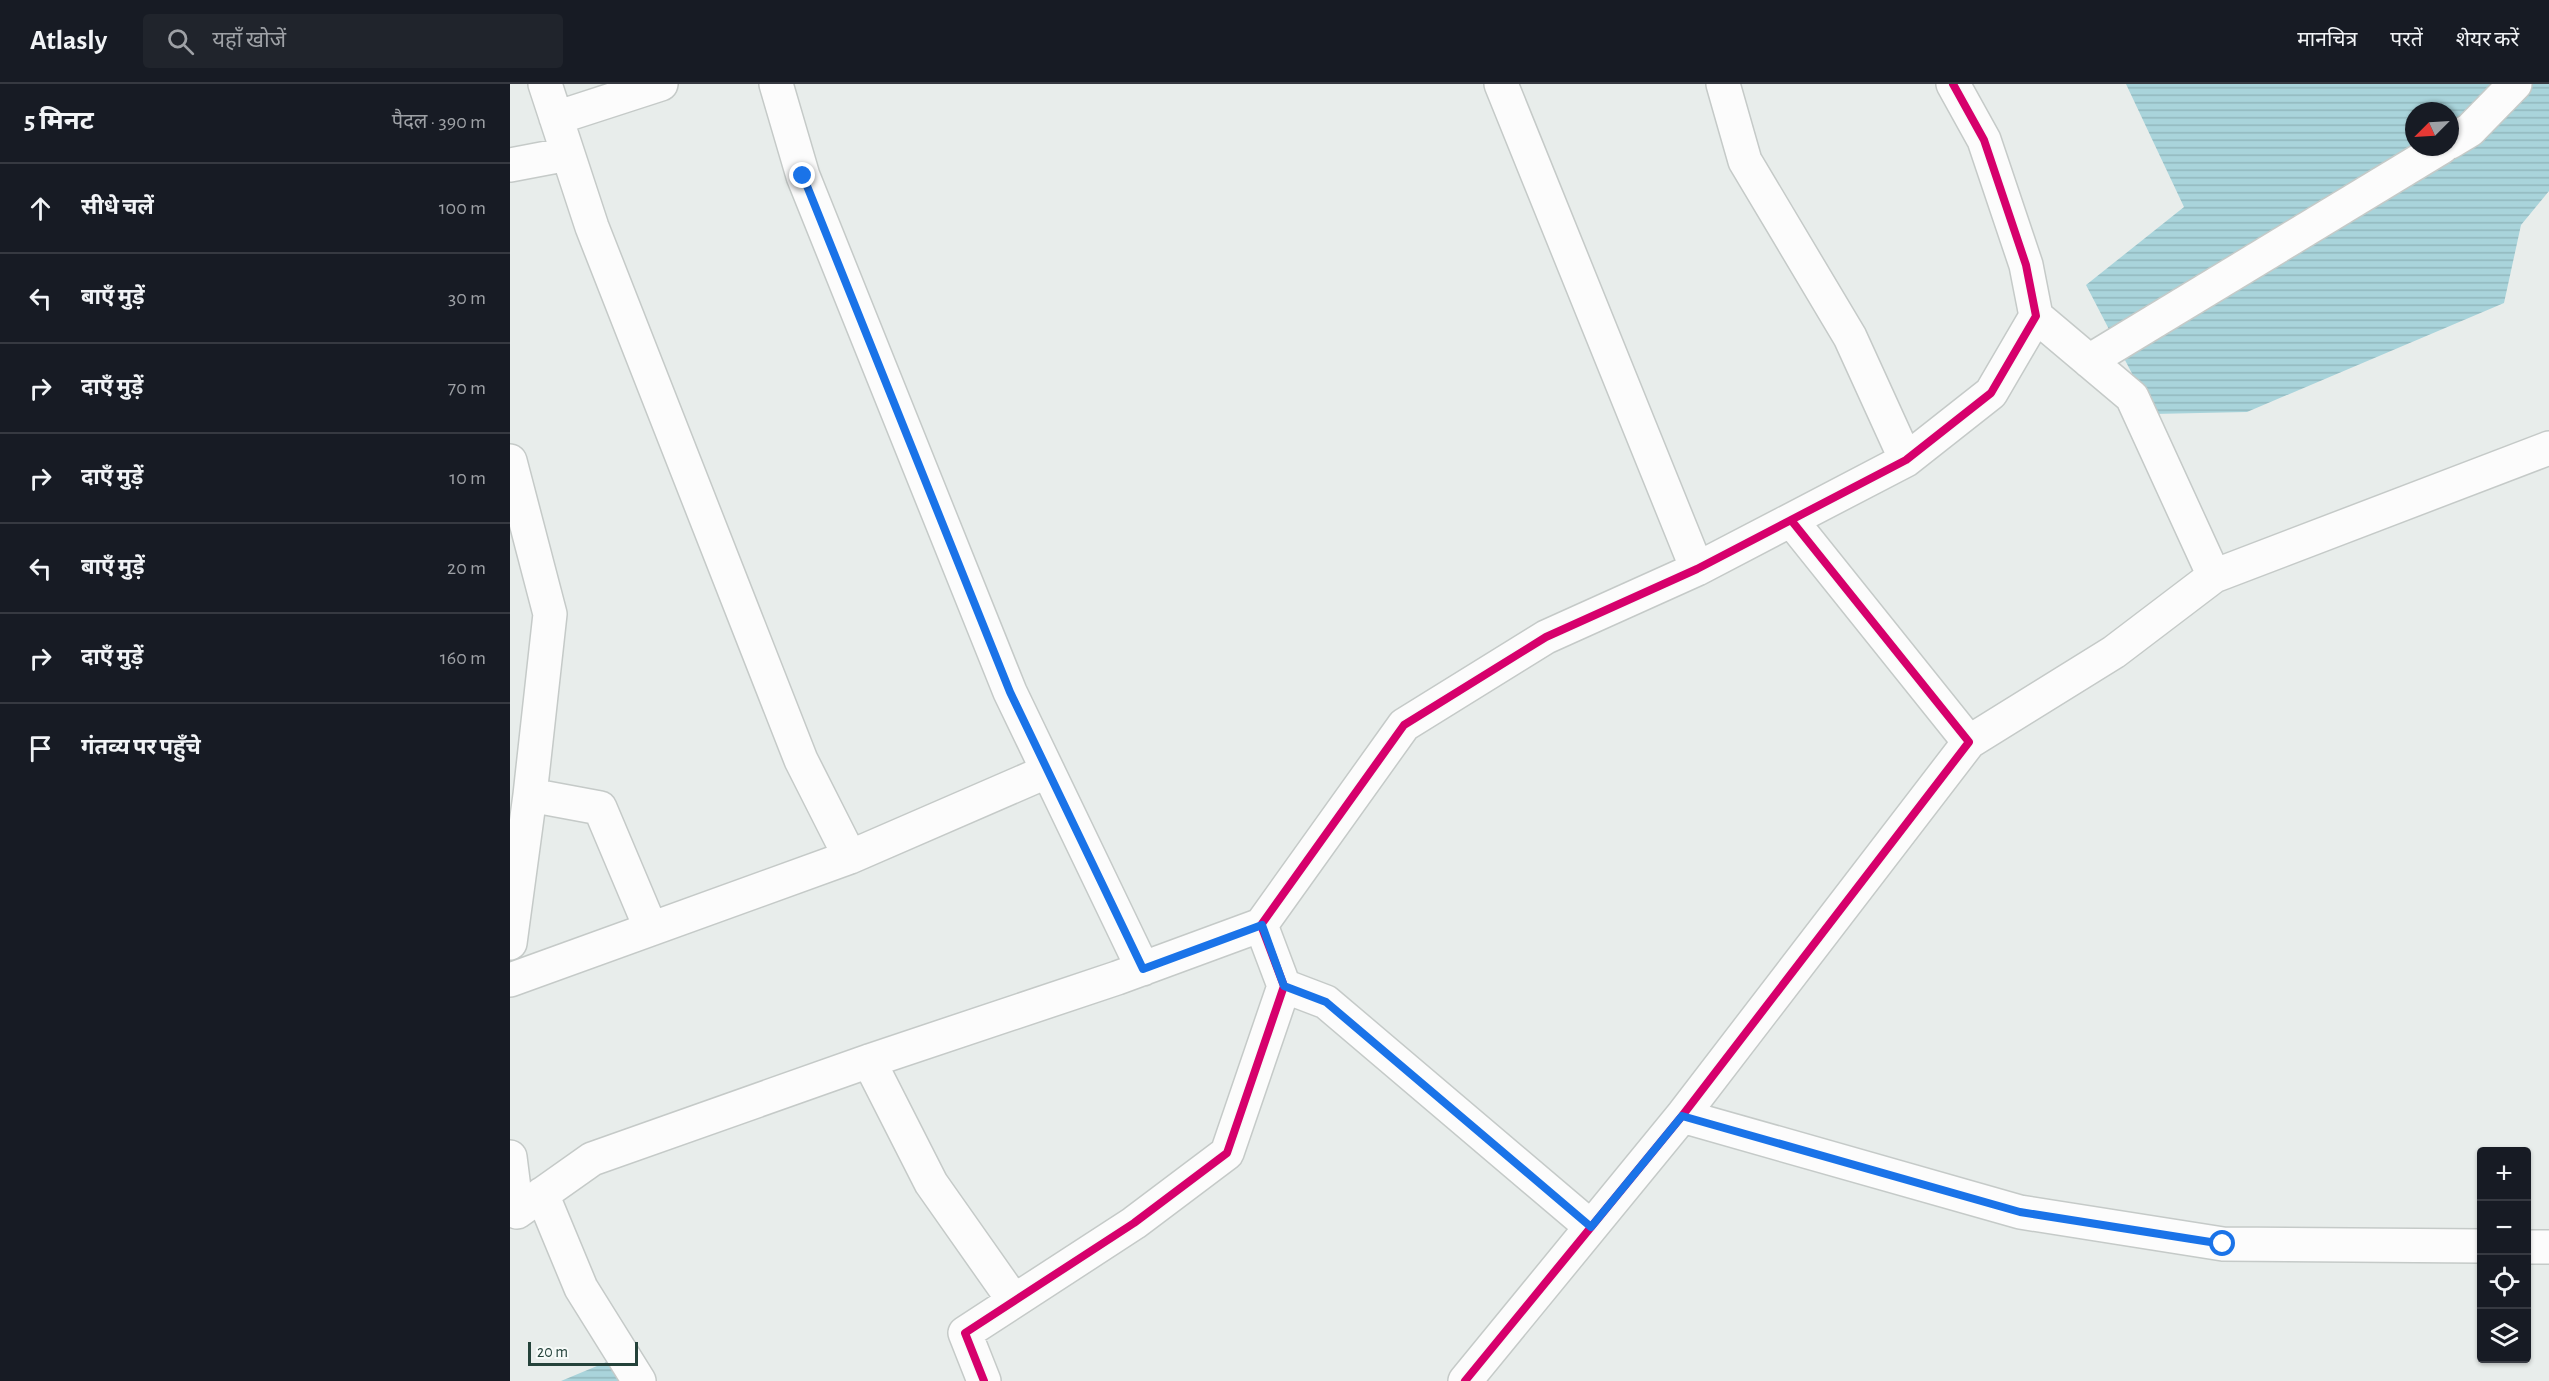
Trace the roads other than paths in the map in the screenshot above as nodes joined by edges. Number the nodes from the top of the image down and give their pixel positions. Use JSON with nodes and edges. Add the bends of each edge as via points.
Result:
{"nodes":[{"id":1,"x":545,"y":84,"type":"edge"},
{"id":2,"x":661,"y":84,"type":"edge"},
{"id":3,"x":776,"y":84,"type":"edge"},
{"id":4,"x":1500,"y":84,"type":"edge"},
{"id":5,"x":1723,"y":84,"type":"edge"},
{"id":6,"x":1953,"y":84,"type":"edge"},
{"id":7,"x":2515,"y":84,"type":"edge"},
{"id":8,"x":556,"y":118,"type":"junction"},
{"id":9,"x":2459,"y":137,"type":"edge"},
{"id":10,"x":568,"y":154,"type":"junction"},
{"id":11,"x":2427,"y":156,"type":"edge"},
{"id":12,"x":510,"y":165,"type":"edge"},
{"id":13,"x":2036,"y":316,"type":"junction"},
{"id":14,"x":2089,"y":361,"type":"junction"},
{"id":15,"x":2549,"y":448,"type":"edge"},
{"id":16,"x":510,"y":460,"type":"edge"},
{"id":17,"x":1906,"y":460,"type":"junction"},
{"id":18,"x":1791,"y":520,"type":"junction"},
{"id":19,"x":1697,"y":569,"type":"junction"},
{"id":20,"x":2214,"y":576,"type":"junction"},
{"id":21,"x":1969,"y":742,"type":"junction"},
{"id":22,"x":1048,"y":771,"type":"junction"},
{"id":23,"x":530,"y":795,"type":"junction"},
{"id":24,"x":850,"y":857,"type":"junction"},
{"id":25,"x":1262,"y":925,"type":"junction"},
{"id":26,"x":651,"y":929,"type":"junction"},
{"id":27,"x":510,"y":943,"type":"edge"},
{"id":28,"x":1143,"y":969,"type":"junction"},
{"id":29,"x":510,"y":980,"type":"edge"},
{"id":30,"x":1284,"y":986,"type":"junction"},
{"id":31,"x":869,"y":1061,"type":"junction"},
{"id":32,"x":1682,"y":1116,"type":"junction"},
{"id":33,"x":510,"y":1157,"type":"edge"},
{"id":34,"x":542,"y":1194,"type":"junction"},
{"id":35,"x":1591,"y":1227,"type":"junction"},
{"id":36,"x":2477,"y":1246,"type":"edge"},
{"id":37,"x":2531,"y":1247,"type":"edge"},
{"id":38,"x":2549,"y":1247,"type":"edge"},
{"id":39,"x":1014,"y":1300,"type":"junction"},
{"id":40,"x":639,"y":1381,"type":"edge"},
{"id":41,"x":984,"y":1381,"type":"edge"},
{"id":42,"x":1466,"y":1381,"type":"edge"}],
"edges":[{"from":1,"to":8,"type":"street"},
{"from":2,"to":8,"type":"street"},
{"from":3,"to":22,"type":"street","via":[[803,176],[1010,692]]},
{"from":4,"to":19,"type":"street"},
{"from":5,"to":17,"type":"street","via":[[1745,161],[1850,337]]},
{"from":6,"to":13,"type":"street","via":[[1984,140],[2026,265]]},
{"from":7,"to":9,"type":"street"},
{"from":8,"to":10,"type":"street"},
{"from":10,"to":12,"type":"street"},
{"from":10,"to":24,"type":"street","via":[[592,227],[801,760]]},
{"from":11,"to":14,"type":"street"},
{"from":13,"to":14,"type":"street"},
{"from":13,"to":17,"type":"street","via":[[1991,393]]},
{"from":14,"to":20,"type":"street","via":[[2132,397]]},
{"from":15,"to":20,"type":"street"},
{"from":16,"to":23,"type":"street","via":[[550,614]]},
{"from":17,"to":18,"type":"street"},
{"from":18,"to":19,"type":"street"},
{"from":18,"to":21,"type":"street"},
{"from":19,"to":25,"type":"street","via":[[1546,637],[1404,725]]},
{"from":20,"to":21,"type":"street","via":[[2114,652]]},
{"from":21,"to":32,"type":"street"},
{"from":22,"to":24,"type":"street"},
{"from":22,"to":28,"type":"street"},
{"from":23,"to":26,"type":"street","via":[[600,808]]},
{"from":23,"to":27,"type":"street"},
{"from":24,"to":26,"type":"street"},
{"from":25,"to":28,"type":"street"},
{"from":25,"to":30,"type":"street"},
{"from":26,"to":29,"type":"street"},
{"from":28,"to":31,"type":"street"},
{"from":30,"to":35,"type":"street","via":[[1326,1002]]},
{"from":30,"to":39,"type":"street","via":[[1227,1153],[1134,1223]]},
{"from":31,"to":34,"type":"street","via":[[592,1159]]},
{"from":31,"to":39,"type":"street","via":[[931,1183]]},
{"from":32,"to":35,"type":"street"},
{"from":32,"to":36,"type":"street","via":[[2020,1212],[2223,1244]]},
{"from":33,"to":34,"type":"street","via":[[517,1212]]},
{"from":34,"to":40,"type":"street","via":[[581,1288]]},
{"from":35,"to":42,"type":"street"},
{"from":37,"to":38,"type":"street"},
{"from":39,"to":41,"type":"street","via":[[964,1333]]}]}
